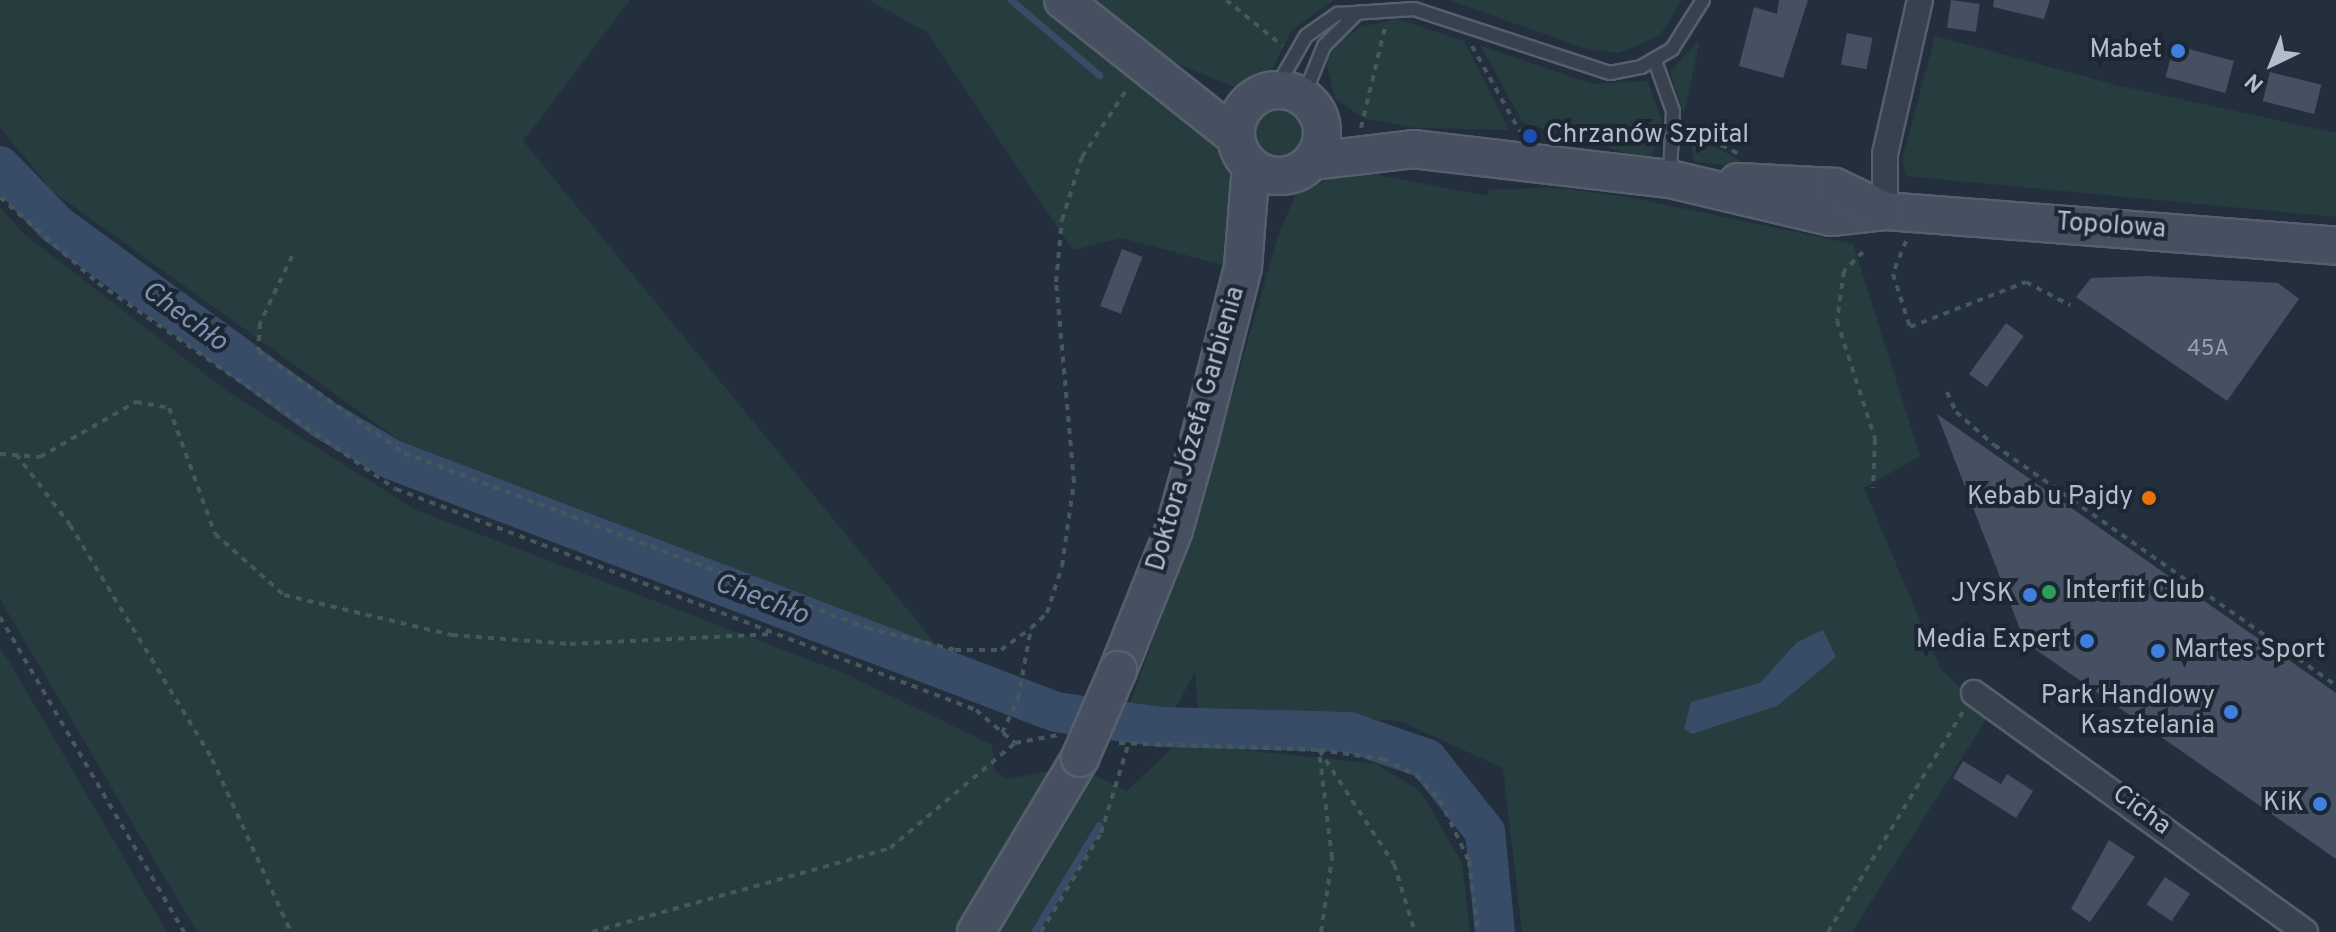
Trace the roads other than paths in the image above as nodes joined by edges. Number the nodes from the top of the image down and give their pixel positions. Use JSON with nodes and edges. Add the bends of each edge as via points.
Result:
{"nodes":[{"id":1,"x":1063,"y":0,"type":"edge"},
{"id":2,"x":1703,"y":0,"type":"edge"},
{"id":3,"x":1920,"y":0,"type":"edge"},
{"id":4,"x":1359,"y":12,"type":"junction"},
{"id":5,"x":1655,"y":61,"type":"junction"},
{"id":6,"x":1143,"y":67,"type":"junction"},
{"id":7,"x":1287,"y":101,"type":"junction"},
{"id":8,"x":1413,"y":149,"type":"junction"},
{"id":9,"x":1271,"y":160,"type":"junction"},
{"id":10,"x":1677,"y":180,"type":"junction"},
{"id":11,"x":1885,"y":211,"type":"junction"},
{"id":12,"x":2336,"y":246,"type":"edge"},
{"id":13,"x":1974,"y":693,"type":"road end"},
{"id":14,"x":976,"y":932,"type":"edge"},
{"id":15,"x":2305,"y":932,"type":"edge"}],
"edges":[{"from":1,"to":6,"type":"main road","name":"Topolowa"},
{"from":2,"to":5,"type":"lane","via":[[1686,35]]},
{"from":3,"to":11,"type":"street","via":[[1885,154]]},
{"from":4,"to":5,"type":"lane","via":[[1390,6],[1597,72]]},
{"from":4,"to":7,"type":"lane","via":[[1324,46]]},
{"from":4,"to":7,"type":"lane","via":[[1338,14],[1306,36]]},
{"from":5,"to":10,"type":"lane","via":[[1673,111]]},
{"from":6,"to":7,"type":"main road","name":"Topolowa"},
{"from":6,"to":9,"type":"main road","name":"Topolowa"},
{"from":7,"to":8,"type":"main road","name":"Topolowa"},
{"from":7,"to":9,"type":"main road"},
{"from":7,"to":9,"type":"main road","via":[[1320,147]]},
{"from":8,"to":9,"type":"main road","name":"Topolowa"},
{"from":8,"to":10,"type":"main road","name":"Topolowa"},
{"from":9,"to":14,"type":"main road","name":"Doktora Józefa Garbienia","bridge":true,"via":[[1174,530],[1087,745]]},
{"from":10,"to":11,"type":"main road","name":"Topolowa","via":[[1831,217]]},
{"from":11,"to":12,"type":"main road","name":"Topolowa"},
{"from":13,"to":15,"type":"street","name":"Cicha"}]}
